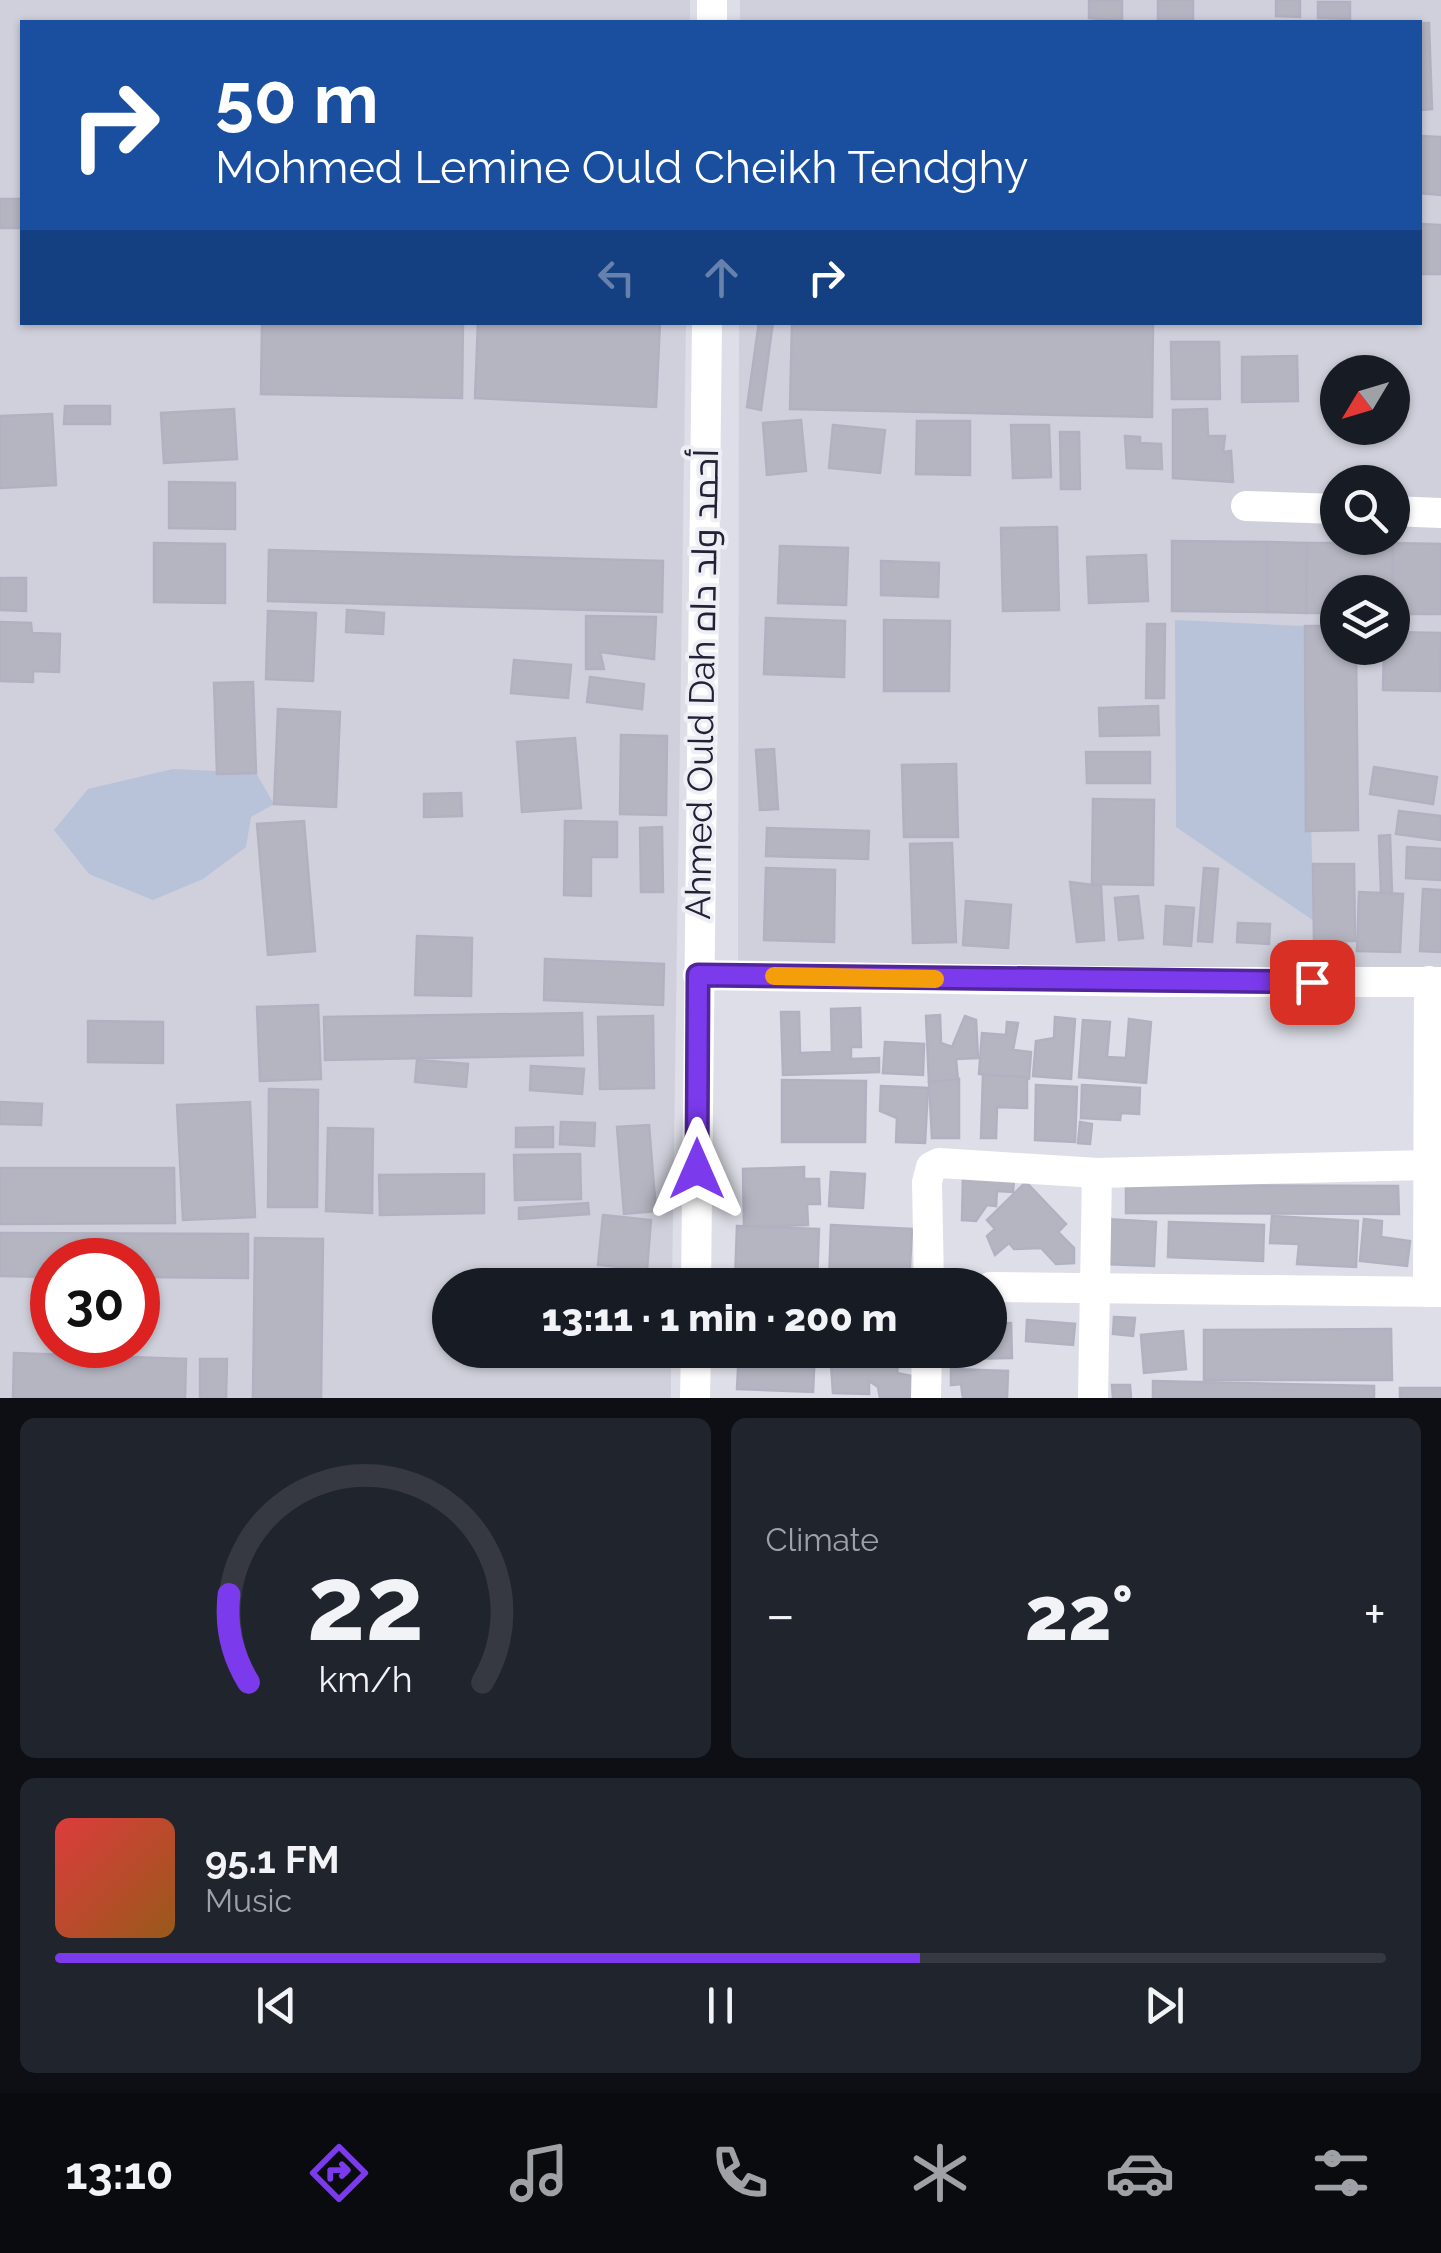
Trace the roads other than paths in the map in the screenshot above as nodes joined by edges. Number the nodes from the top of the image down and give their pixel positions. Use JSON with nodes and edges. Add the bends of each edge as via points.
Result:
{"nodes":[{"id":1,"x":708,"y":325,"type":"edge"},
{"id":2,"x":1246,"y":506,"type":"dead end"},
{"id":3,"x":1320,"y":508,"type":"edge"},
{"id":4,"x":1410,"y":511,"type":"edge"},
{"id":5,"x":1441,"y":512,"type":"edge"},
{"id":6,"x":698,"y":975,"type":"junction"},
{"id":7,"x":1435,"y":981,"type":"edge"},
{"id":8,"x":1428,"y":1165,"type":"junction"},
{"id":9,"x":1097,"y":1173,"type":"junction"},
{"id":10,"x":696,"y":1268,"type":"edge"},
{"id":11,"x":930,"y":1268,"type":"edge"},
{"id":12,"x":1007,"y":1286,"type":"edge"},
{"id":13,"x":1093,"y":1289,"type":"junction"},
{"id":14,"x":1435,"y":1292,"type":"edge"},
{"id":15,"x":696,"y":1368,"type":"edge"},
{"id":16,"x":926,"y":1368,"type":"edge"},
{"id":17,"x":696,"y":1398,"type":"edge"},
{"id":18,"x":926,"y":1398,"type":"edge"},
{"id":19,"x":1094,"y":1398,"type":"edge"}],
"edges":[{"from":1,"to":6,"type":"street","name":"Ahmed Ould Dah أحمد ولد داه"},
{"from":2,"to":3,"type":"street"},
{"from":4,"to":5,"type":"street"},
{"from":6,"to":7,"type":"street"},
{"from":6,"to":10,"type":"street","name":"Ahmed Ould Dah أحمد ولد داه"},
{"from":7,"to":8,"type":"street"},
{"from":8,"to":9,"type":"street"},
{"from":8,"to":14,"type":"street"},
{"from":9,"to":11,"type":"street","via":[[939,1162],[928,1182]]},
{"from":9,"to":13,"type":"street"},
{"from":12,"to":13,"type":"street"},
{"from":13,"to":14,"type":"street"},
{"from":13,"to":19,"type":"street"},
{"from":15,"to":17,"type":"street"},
{"from":16,"to":18,"type":"street"}]}
